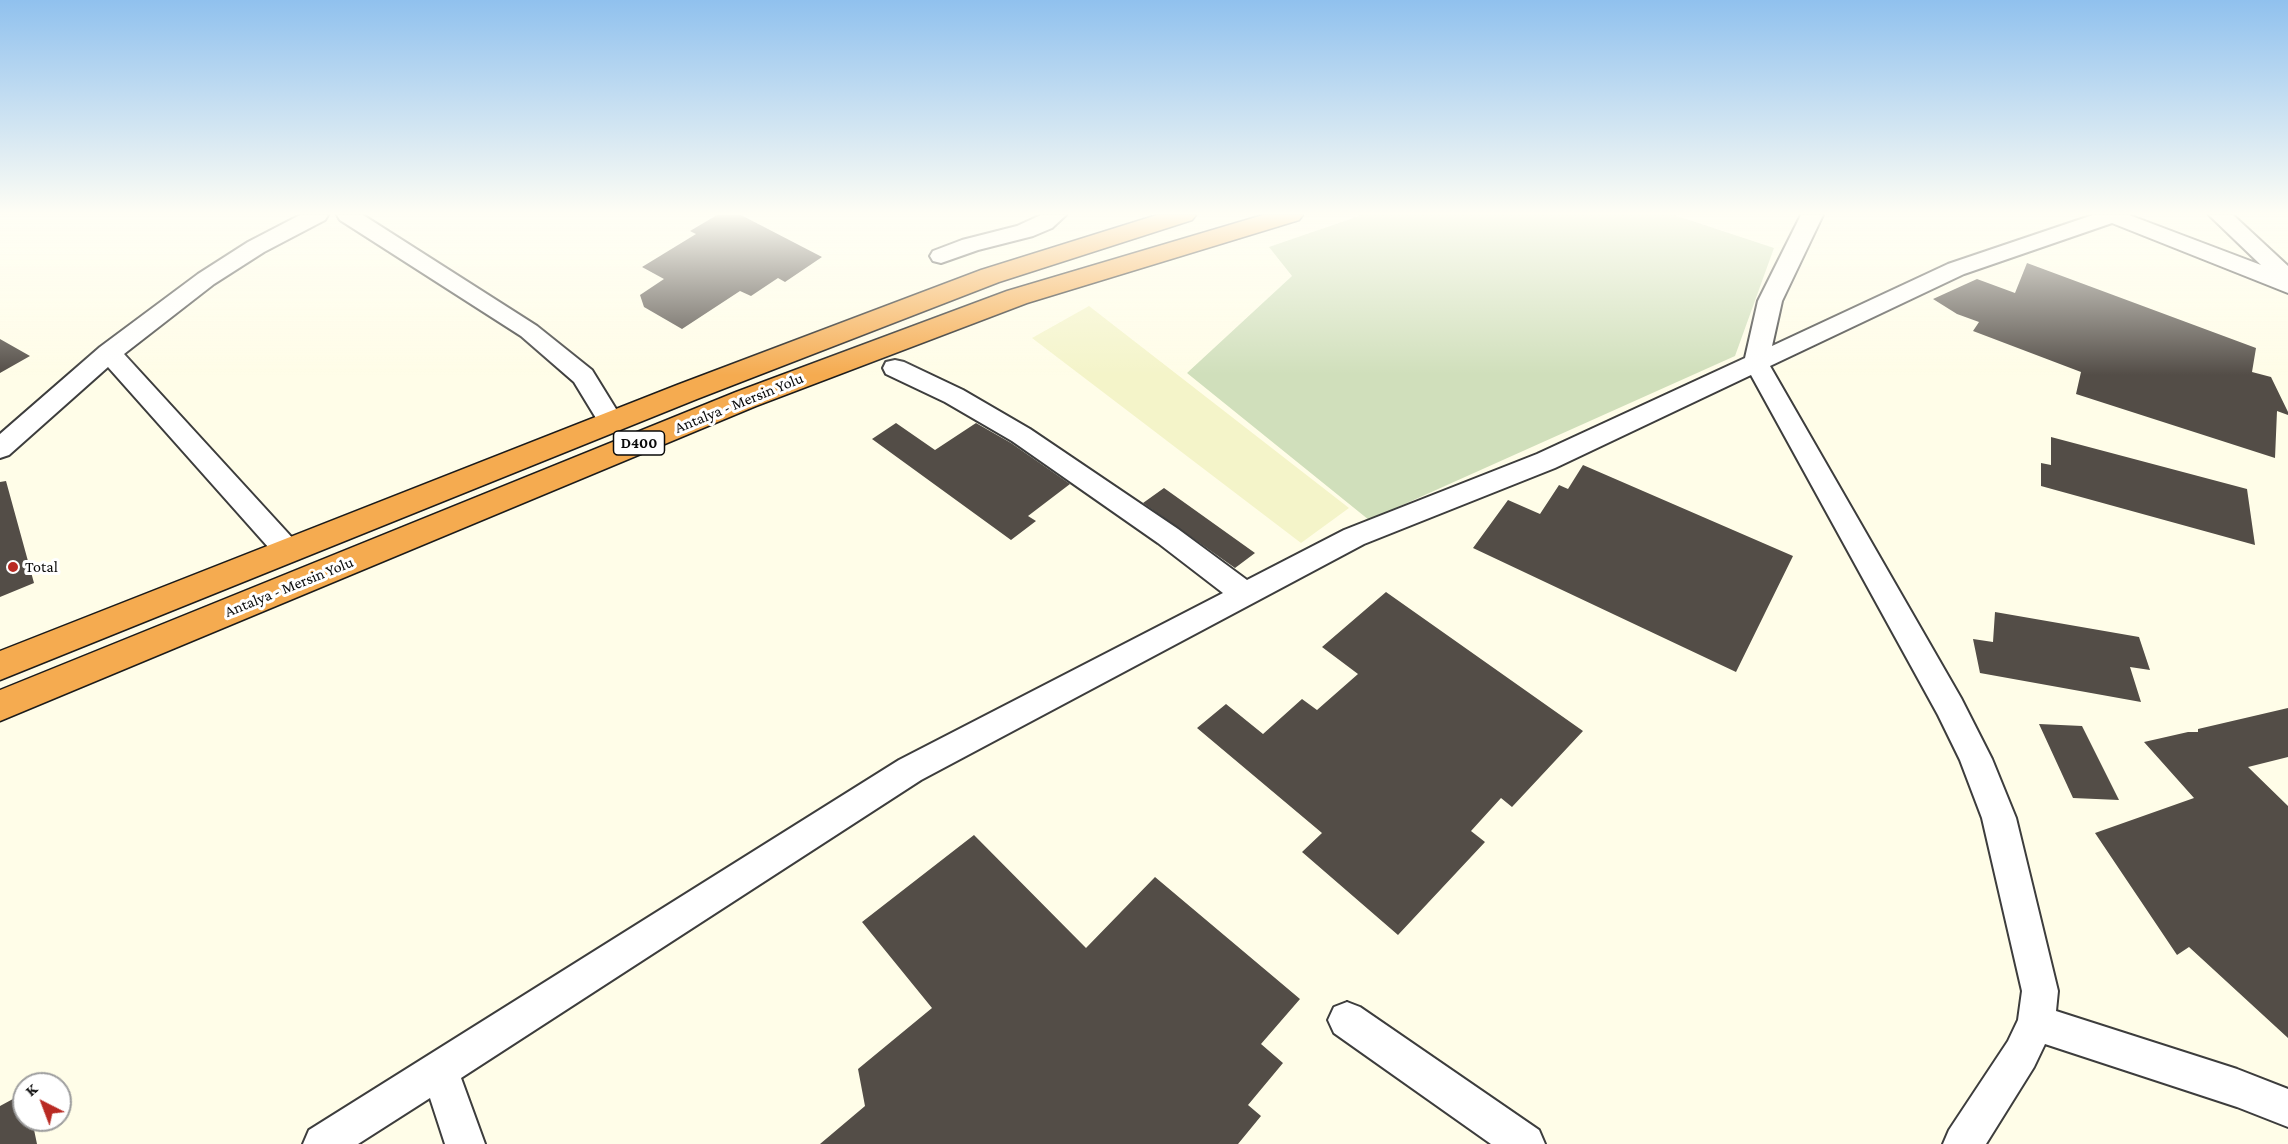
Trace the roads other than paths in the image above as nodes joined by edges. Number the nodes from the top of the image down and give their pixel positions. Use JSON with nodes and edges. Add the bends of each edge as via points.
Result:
{"nodes":[{"id":1,"x":223,"y":268,"type":"edge"},
{"id":2,"x":432,"y":268,"type":"edge"},
{"id":3,"x":1014,"y":268,"type":"edge"},
{"id":4,"x":1112,"y":268,"type":"edge"},
{"id":5,"x":1786,"y":268,"type":"edge"},
{"id":6,"x":1958,"y":268,"type":"edge"},
{"id":7,"x":2248,"y":268,"type":"edge"},
{"id":8,"x":2277,"y":268,"type":"edge"},
{"id":9,"x":2288,"y":279,"type":"edge"},
{"id":10,"x":2288,"y":286,"type":"edge"},
{"id":11,"x":109,"y":353,"type":"junction"},
{"id":12,"x":1756,"y":362,"type":"junction"},
{"id":13,"x":895,"y":368,"type":"dead end"},
{"id":14,"x":611,"y":422,"type":"junction"},
{"id":15,"x":0,"y":448,"type":"edge"},
{"id":16,"x":287,"y":550,"type":"junction"},
{"id":17,"x":1245,"y":594,"type":"junction"},
{"id":18,"x":0,"y":666,"type":"edge"},
{"id":19,"x":0,"y":706,"type":"edge"},
{"id":20,"x":1347,"y":1020,"type":"dead end"},
{"id":21,"x":2036,"y":1023,"type":"junction"},
{"id":22,"x":439,"y":1070,"type":"junction"},
{"id":23,"x":2288,"y":1108,"type":"edge"},
{"id":24,"x":323,"y":1144,"type":"edge"},
{"id":25,"x":465,"y":1144,"type":"edge"},
{"id":26,"x":1525,"y":1144,"type":"edge"},
{"id":27,"x":1963,"y":1144,"type":"edge"}],
"edges":[{"from":1,"to":11,"type":"street"},
{"from":2,"to":14,"type":"street","via":[[529,330],[583,376]]},
{"from":3,"to":14,"type":"highway","name":"Antalya - Mersin Yolu","number":"D400"},
{"from":4,"to":19,"type":"highway","name":"Antalya - Mersin Yolu","number":"D400","via":[[1017,297],[746,399]]},
{"from":5,"to":12,"type":"street","via":[[1770,301]]},
{"from":6,"to":12,"type":"street"},
{"from":7,"to":10,"type":"street"},
{"from":8,"to":9,"type":"street"},
{"from":11,"to":15,"type":"street"},
{"from":11,"to":16,"type":"street"},
{"from":12,"to":17,"type":"street","via":[[1546,461],[1354,537]]},
{"from":12,"to":21,"type":"street","via":[[1976,759],[1999,818],[2040,991]]},
{"from":13,"to":17,"type":"street","via":[[1021,435]]},
{"from":14,"to":16,"type":"highway","name":"Antalya - Mersin Yolu","number":"D400"},
{"from":16,"to":18,"type":"highway","name":"Antalya - Mersin Yolu","number":"D400"},
{"from":17,"to":22,"type":"street","via":[[910,770]]},
{"from":20,"to":26,"type":"street"},
{"from":21,"to":23,"type":"street"},
{"from":21,"to":27,"type":"street","via":[[2021,1054]]},
{"from":22,"to":24,"type":"street"},
{"from":22,"to":25,"type":"street"}]}
